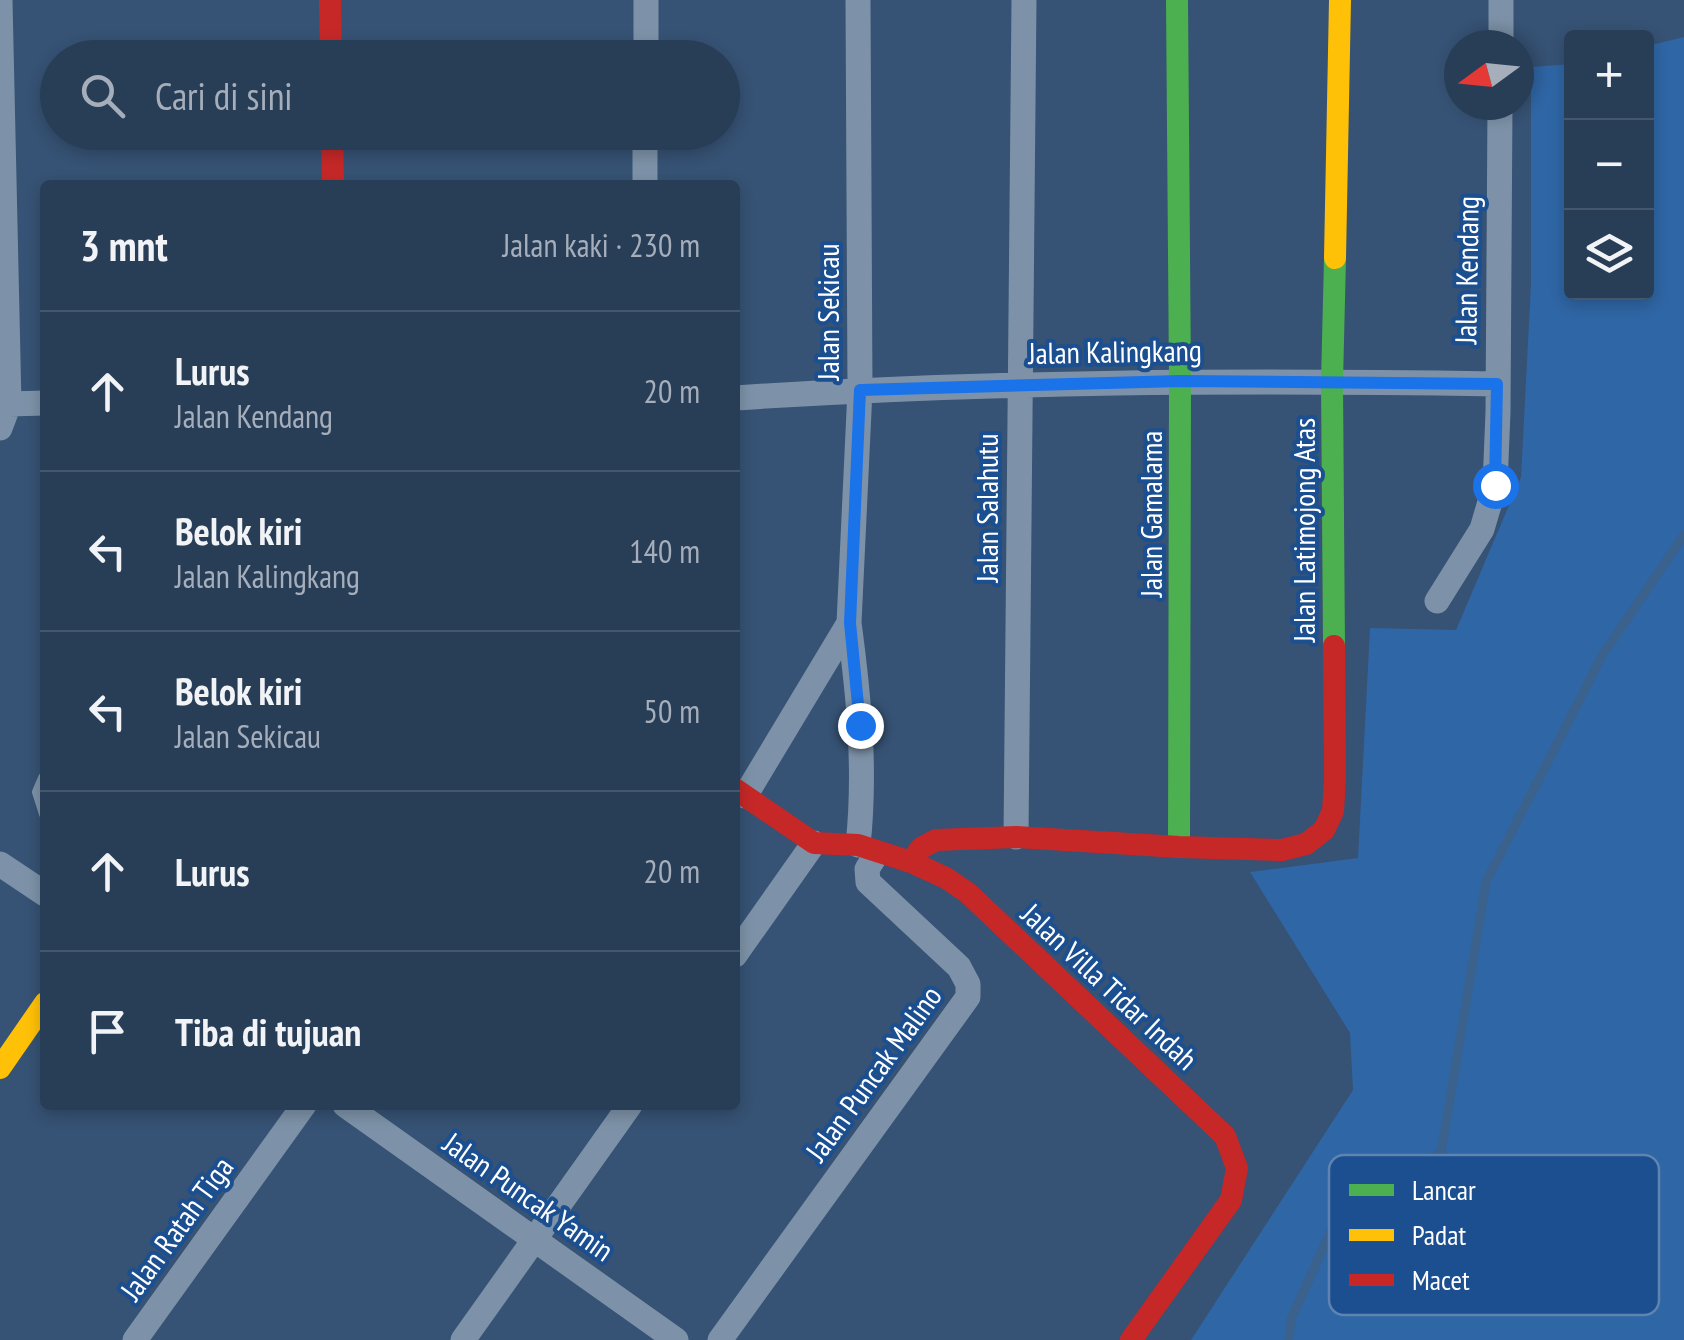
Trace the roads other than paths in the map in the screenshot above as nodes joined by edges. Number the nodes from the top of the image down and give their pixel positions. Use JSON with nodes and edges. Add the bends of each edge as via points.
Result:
{"nodes":[{"id":1,"x":0,"y":0,"type":"edge"},
{"id":2,"x":330,"y":0,"type":"edge"},
{"id":3,"x":646,"y":0,"type":"edge"},
{"id":4,"x":858,"y":0,"type":"edge"},
{"id":5,"x":1024,"y":0,"type":"edge"},
{"id":6,"x":1177,"y":0,"type":"edge"},
{"id":7,"x":1340,"y":0,"type":"edge"},
{"id":8,"x":1501,"y":0,"type":"edge"},
{"id":9,"x":0,"y":13,"type":"edge"},
{"id":10,"x":1500,"y":30,"type":"edge"},
{"id":11,"x":331,"y":40,"type":"edge"},
{"id":12,"x":646,"y":40,"type":"edge"},
{"id":13,"x":1500,"y":120,"type":"edge"},
{"id":14,"x":332,"y":150,"type":"edge"},
{"id":15,"x":645,"y":150,"type":"edge"},
{"id":16,"x":333,"y":180,"type":"edge"},
{"id":17,"x":645,"y":180,"type":"edge"},
{"id":18,"x":1180,"y":381,"type":"junction"},
{"id":19,"x":1332,"y":382,"type":"junction"},
{"id":20,"x":1019,"y":384,"type":"junction"},
{"id":21,"x":1497,"y":384,"type":"junction"},
{"id":22,"x":860,"y":390,"type":"junction"},
{"id":23,"x":740,"y":398,"type":"edge"},
{"id":24,"x":40,"y":404,"type":"edge"},
{"id":25,"x":5,"y":416,"type":"edge"},
{"id":26,"x":1436,"y":601,"type":"dead end"},
{"id":27,"x":850,"y":623,"type":"junction"},
{"id":28,"x":740,"y":792,"type":"edge"},
{"id":29,"x":1016,"y":836,"type":"junction"},
{"id":30,"x":814,"y":843,"type":"junction"},
{"id":31,"x":1179,"y":847,"type":"junction"},
{"id":32,"x":868,"y":849,"type":"junction"},
{"id":33,"x":912,"y":862,"type":"junction"},
{"id":34,"x":0,"y":864,"type":"edge"},
{"id":35,"x":40,"y":891,"type":"edge"},
{"id":36,"x":740,"y":948,"type":"edge"},
{"id":37,"x":40,"y":1010,"type":"edge"},
{"id":38,"x":0,"y":1068,"type":"edge"},
{"id":39,"x":300,"y":1110,"type":"edge"},
{"id":40,"x":352,"y":1110,"type":"edge"},
{"id":41,"x":627,"y":1110,"type":"edge"},
{"id":42,"x":535,"y":1241,"type":"junction"},
{"id":43,"x":136,"y":1340,"type":"edge"},
{"id":44,"x":463,"y":1340,"type":"edge"},
{"id":45,"x":676,"y":1340,"type":"edge"},
{"id":46,"x":720,"y":1340,"type":"edge"},
{"id":47,"x":1130,"y":1340,"type":"edge"}],
"edges":[{"from":1,"to":9,"type":"street"},
{"from":2,"to":11,"type":"street"},
{"from":3,"to":12,"type":"street"},
{"from":4,"to":22,"type":"street","name":"Jalan Sekicau"},
{"from":5,"to":20,"type":"street","name":"Jalan Salahutu"},
{"from":6,"to":18,"type":"street","name":"Jalan Gamalama"},
{"from":7,"to":19,"type":"street","name":"Jalan Latimojong Atas"},
{"from":8,"to":10,"type":"street"},
{"from":9,"to":25,"type":"street"},
{"from":13,"to":21,"type":"street","name":"Jalan Kendang"},
{"from":14,"to":16,"type":"street"},
{"from":15,"to":17,"type":"street"},
{"from":18,"to":19,"type":"street","name":"Jalan Kalingkang"},
{"from":18,"to":20,"type":"street","name":"Jalan Kalingkang"},
{"from":18,"to":31,"type":"street","name":"Jalan Gamalama"},
{"from":19,"to":21,"type":"street","name":"Jalan Kalingkang"},
{"from":19,"to":31,"type":"street","name":"Jalan Latimojong Atas","via":[[1332,811],[1324,830],[1282,850]]},
{"from":20,"to":22,"type":"street","name":"Jalan Kalingkang"},
{"from":20,"to":29,"type":"street","name":"Jalan Salahutu"},
{"from":21,"to":26,"type":"street","name":"Jalan Kendang","via":[[1495,485],[1482,530]]},
{"from":22,"to":23,"type":"street","name":"Jalan Kalingkang"},
{"from":22,"to":27,"type":"street","name":"Jalan Sekicau"},
{"from":24,"to":25,"type":"street"},
{"from":27,"to":28,"type":"street"},
{"from":27,"to":32,"type":"street","name":"Jalan Sekicau"},
{"from":28,"to":30,"type":"street"},
{"from":29,"to":31,"type":"street"},
{"from":29,"to":33,"type":"street","via":[[936,840]]},
{"from":30,"to":32,"type":"street","name":"Jalan Villa Tidar Indah"},
{"from":30,"to":36,"type":"street"},
{"from":32,"to":33,"type":"street","name":"Jalan Villa Tidar Indah"},
{"from":32,"to":46,"type":"street","name":"Jalan Puncak Malino","via":[[868,882],[959,968],[968,997]]},
{"from":33,"to":47,"type":"street","name":"Jalan Villa Tidar Indah","via":[[968,893],[1225,1136],[1235,1155],[1240,1174],[1231,1200]]},
{"from":34,"to":35,"type":"street"},
{"from":37,"to":38,"type":"street"},
{"from":39,"to":43,"type":"street","name":"Jalan Ratah Tiga"},
{"from":40,"to":42,"type":"street","name":"Jalan Puncak Yamin"},
{"from":41,"to":42,"type":"street"},
{"from":42,"to":44,"type":"street"},
{"from":42,"to":45,"type":"street","name":"Jalan Puncak Yamin"}]}
